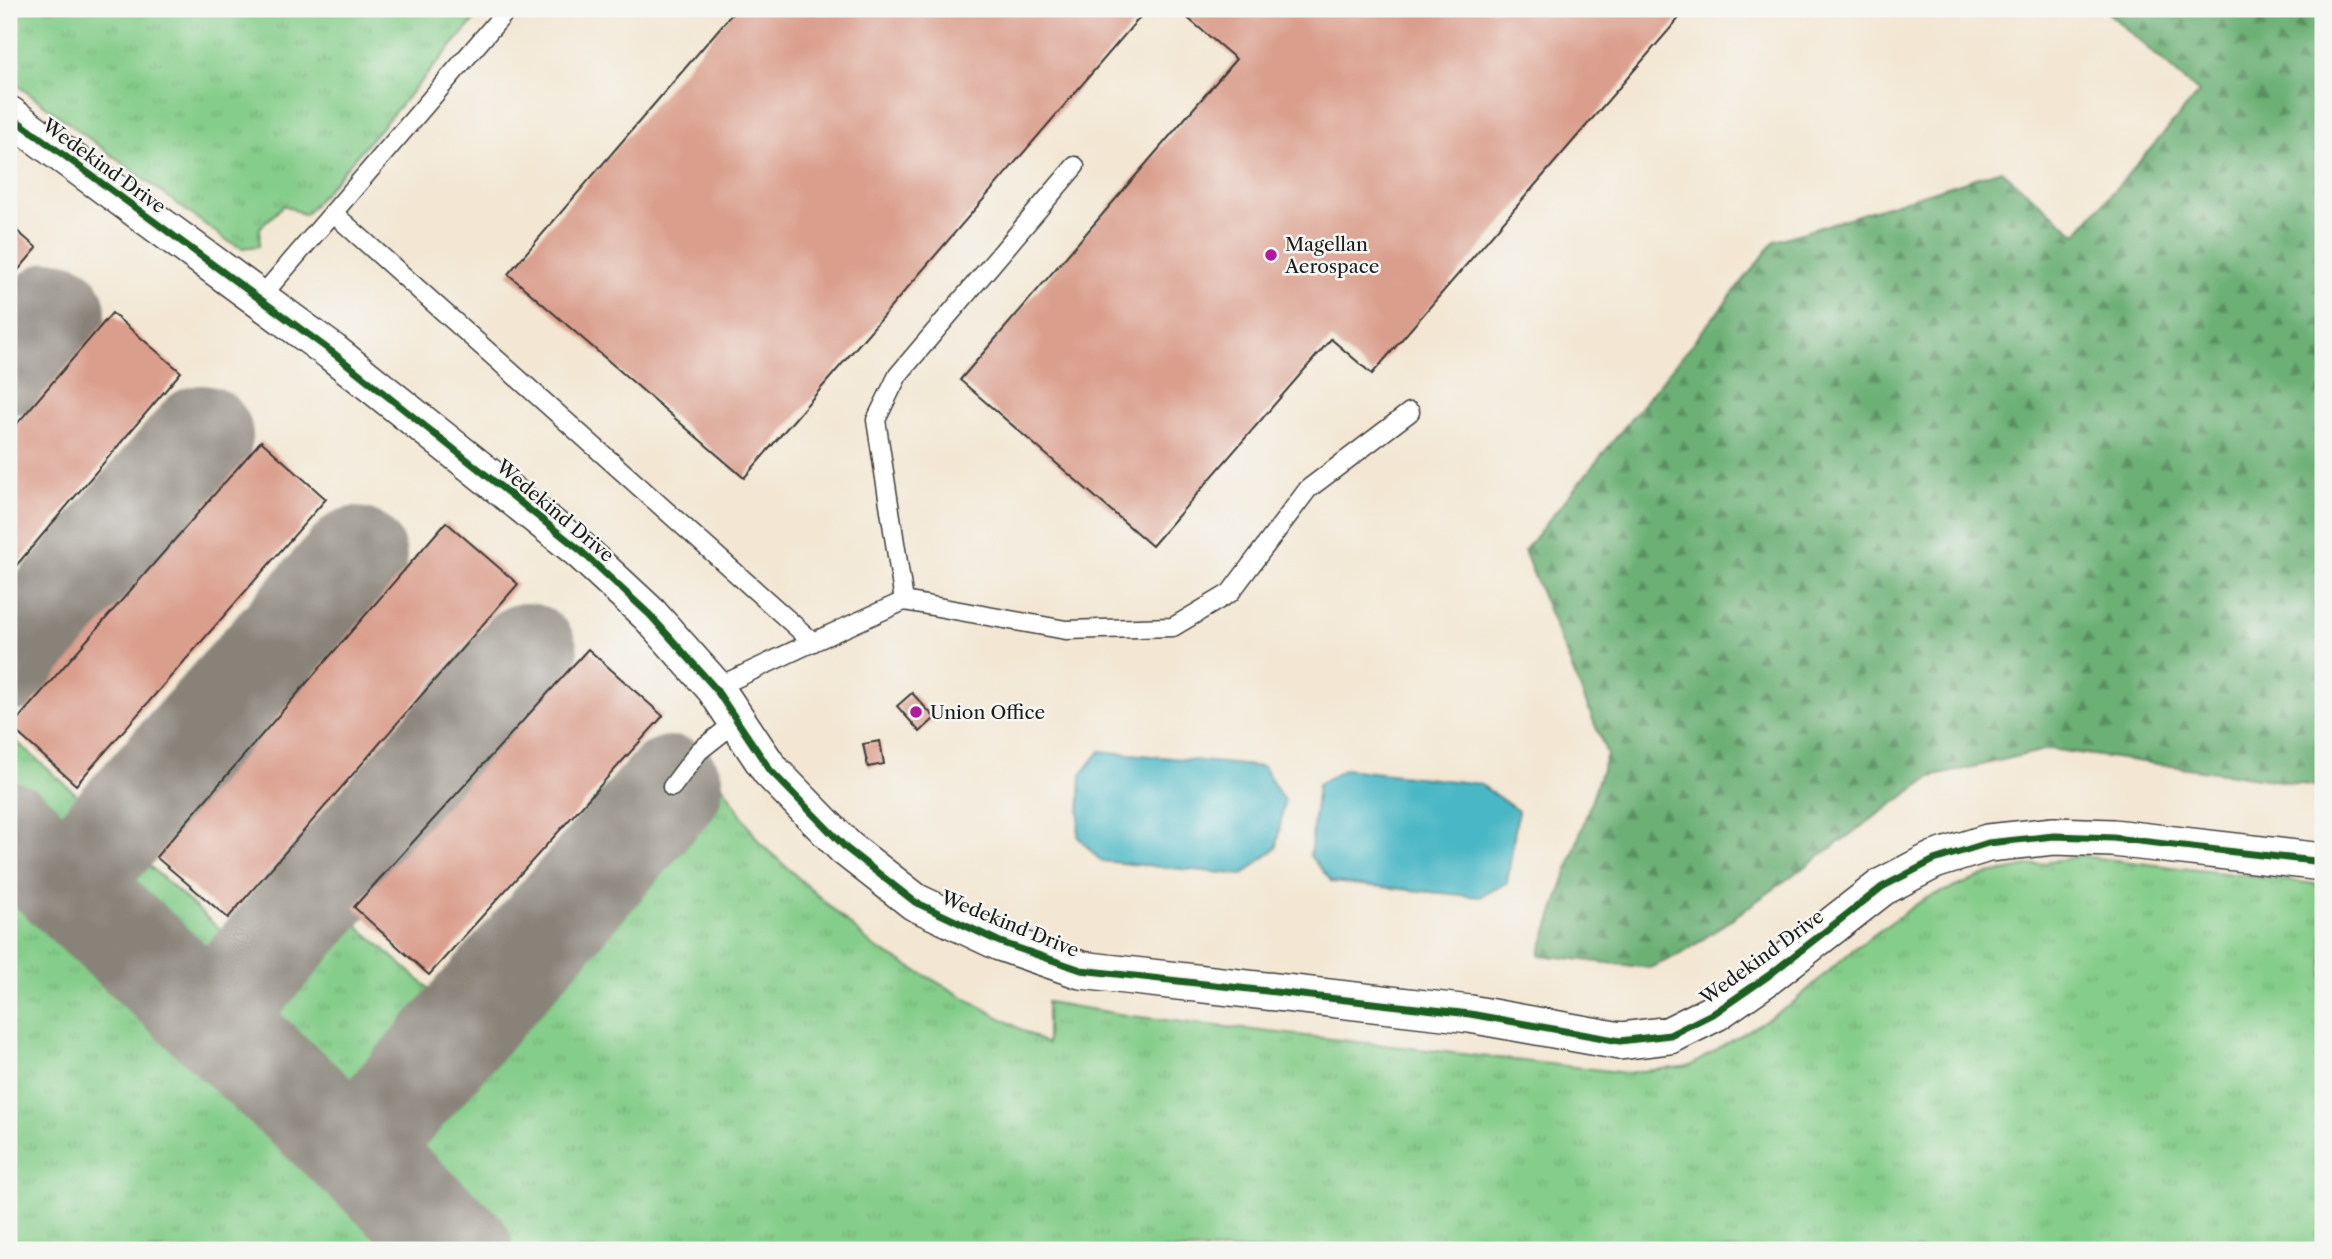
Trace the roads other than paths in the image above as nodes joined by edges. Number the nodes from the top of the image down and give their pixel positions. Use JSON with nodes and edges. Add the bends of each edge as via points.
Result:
{"nodes":[{"id":1,"x":508,"y":9,"type":"edge"},
{"id":2,"x":9,"y":115,"type":"edge"},
{"id":3,"x":1075,"y":166,"type":"dead end"},
{"id":4,"x":332,"y":213,"type":"junction"},
{"id":5,"x":259,"y":299,"type":"junction"},
{"id":6,"x":1410,"y":412,"type":"dead end"},
{"id":7,"x":904,"y":601,"type":"junction"},
{"id":8,"x":813,"y":642,"type":"junction"},
{"id":9,"x":715,"y":688,"type":"junction"},
{"id":10,"x":737,"y":721,"type":"junction"},
{"id":11,"x":672,"y":787,"type":"dead end"},
{"id":12,"x":2323,"y":862,"type":"edge"}],
"edges":[{"from":1,"to":4,"type":"lane"},
{"from":2,"to":5,"type":"street","name":"Wedekind Drive"},
{"from":3,"to":7,"type":"lane","via":[[898,375],[876,420]]},
{"from":4,"to":5,"type":"lane"},
{"from":4,"to":8,"type":"lane"},
{"from":5,"to":9,"type":"street","name":"Wedekind Drive","via":[[580,550],[650,615]]},
{"from":6,"to":7,"type":"lane","via":[[1308,489],[1230,593],[1173,626],[1066,630]]},
{"from":7,"to":8,"type":"lane"},
{"from":8,"to":9,"type":"lane"},
{"from":9,"to":10,"type":"street","name":"Wedekind Drive"},
{"from":10,"to":11,"type":"lane","via":[[699,751]]},
{"from":10,"to":12,"type":"street","name":"Wedekind Drive","via":[[770,770],[846,848],[915,902],[1000,942],[1081,970],[1469,1014],[1620,1041],[1670,1035],[1716,1012],[1882,887],[1934,860],[1988,843],[2054,836],[2113,838]]}]}
